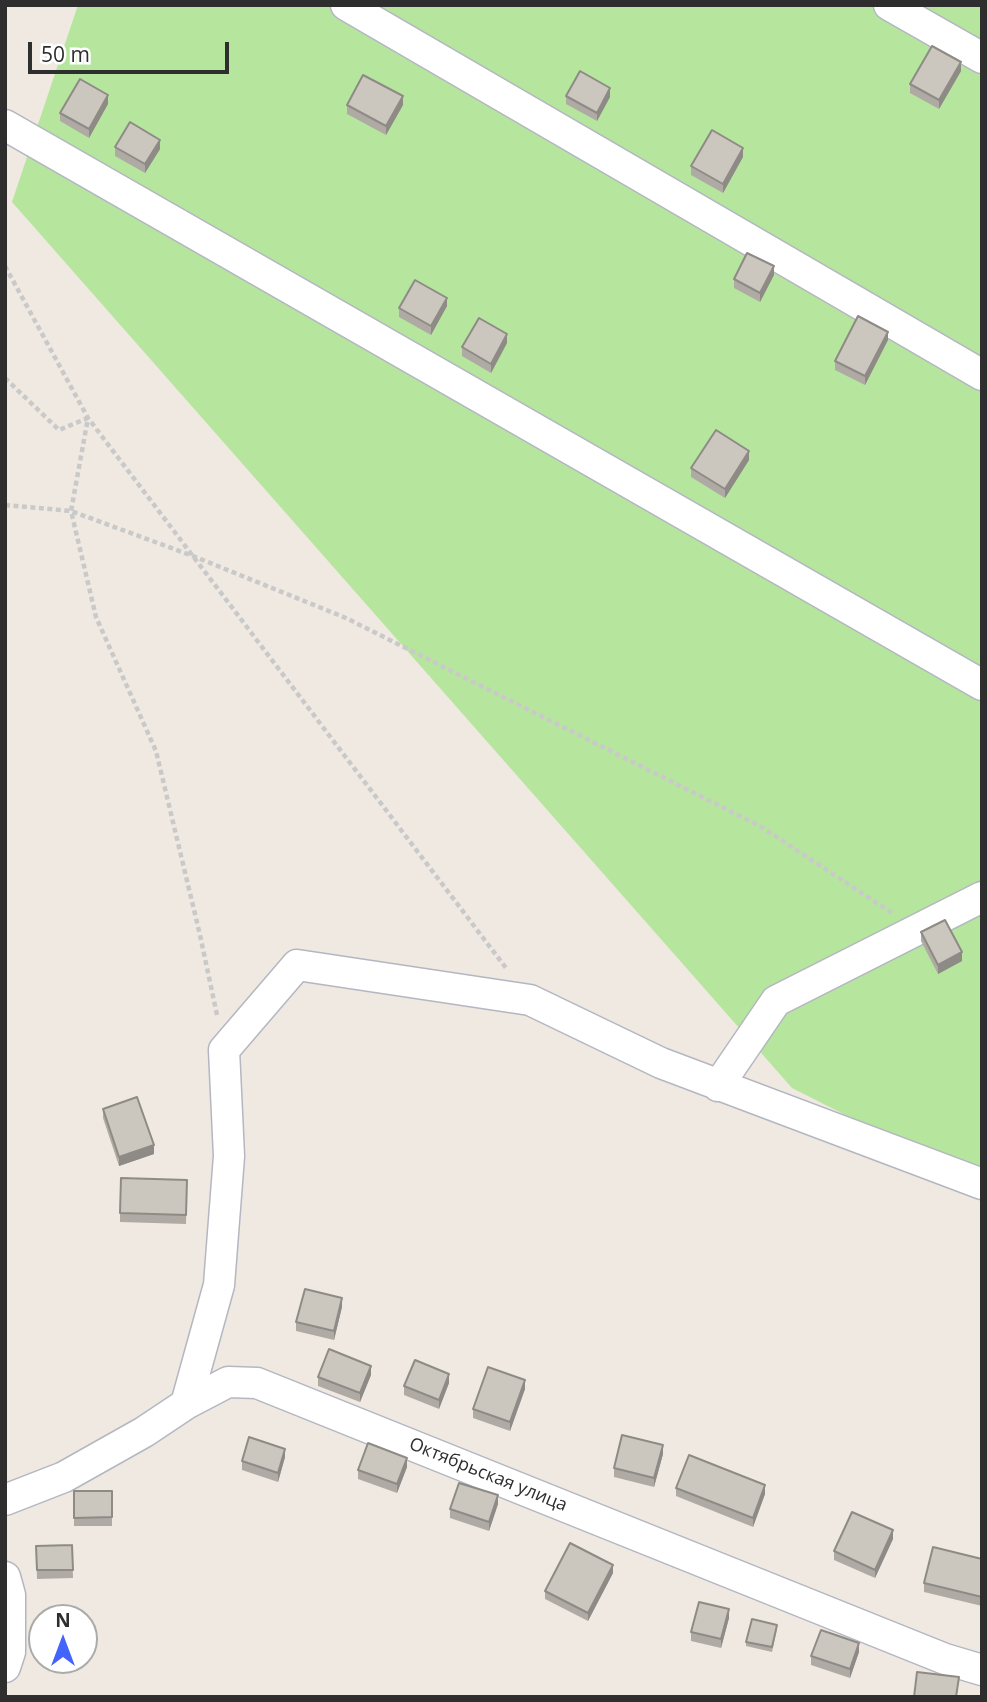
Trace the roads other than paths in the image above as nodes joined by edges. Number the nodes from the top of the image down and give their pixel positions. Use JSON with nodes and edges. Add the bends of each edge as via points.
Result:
{"nodes":[{"id":1,"x":346,"y":5,"type":"edge"},
{"id":2,"x":889,"y":5,"type":"edge"},
{"id":3,"x":982,"y":58,"type":"edge"},
{"id":4,"x":5,"y":125,"type":"edge"},
{"id":5,"x":982,"y":375,"type":"edge"},
{"id":6,"x":982,"y":685,"type":"edge"},
{"id":7,"x":982,"y":897,"type":"edge"},
{"id":8,"x":718,"y":1086,"type":"junction"},
{"id":9,"x":980,"y":1182,"type":"edge"},
{"id":10,"x":186,"y":1404,"type":"junction"},
{"id":11,"x":5,"y":1500,"type":"edge"},
{"id":12,"x":5,"y":1577,"type":"edge"},
{"id":13,"x":5,"y":1667,"type":"edge"},
{"id":14,"x":982,"y":1670,"type":"edge"}],
"edges":[{"from":1,"to":5,"type":"street"},
{"from":2,"to":3,"type":"street"},
{"from":4,"to":6,"type":"street"},
{"from":7,"to":8,"type":"street","via":[[776,1001]]},
{"from":8,"to":9,"type":"street"},
{"from":8,"to":10,"type":"street","via":[[530,1000],[297,965],[224,1050],[229,1156],[219,1285]]},
{"from":10,"to":11,"type":"street","name":"Октябрьская улица","via":[[64,1477]]},
{"from":10,"to":14,"type":"street","name":"Октябрьская улица","via":[[228,1382],[257,1383]]},
{"from":12,"to":13,"type":"street","via":[[10,1595],[10,1652]]}]}
